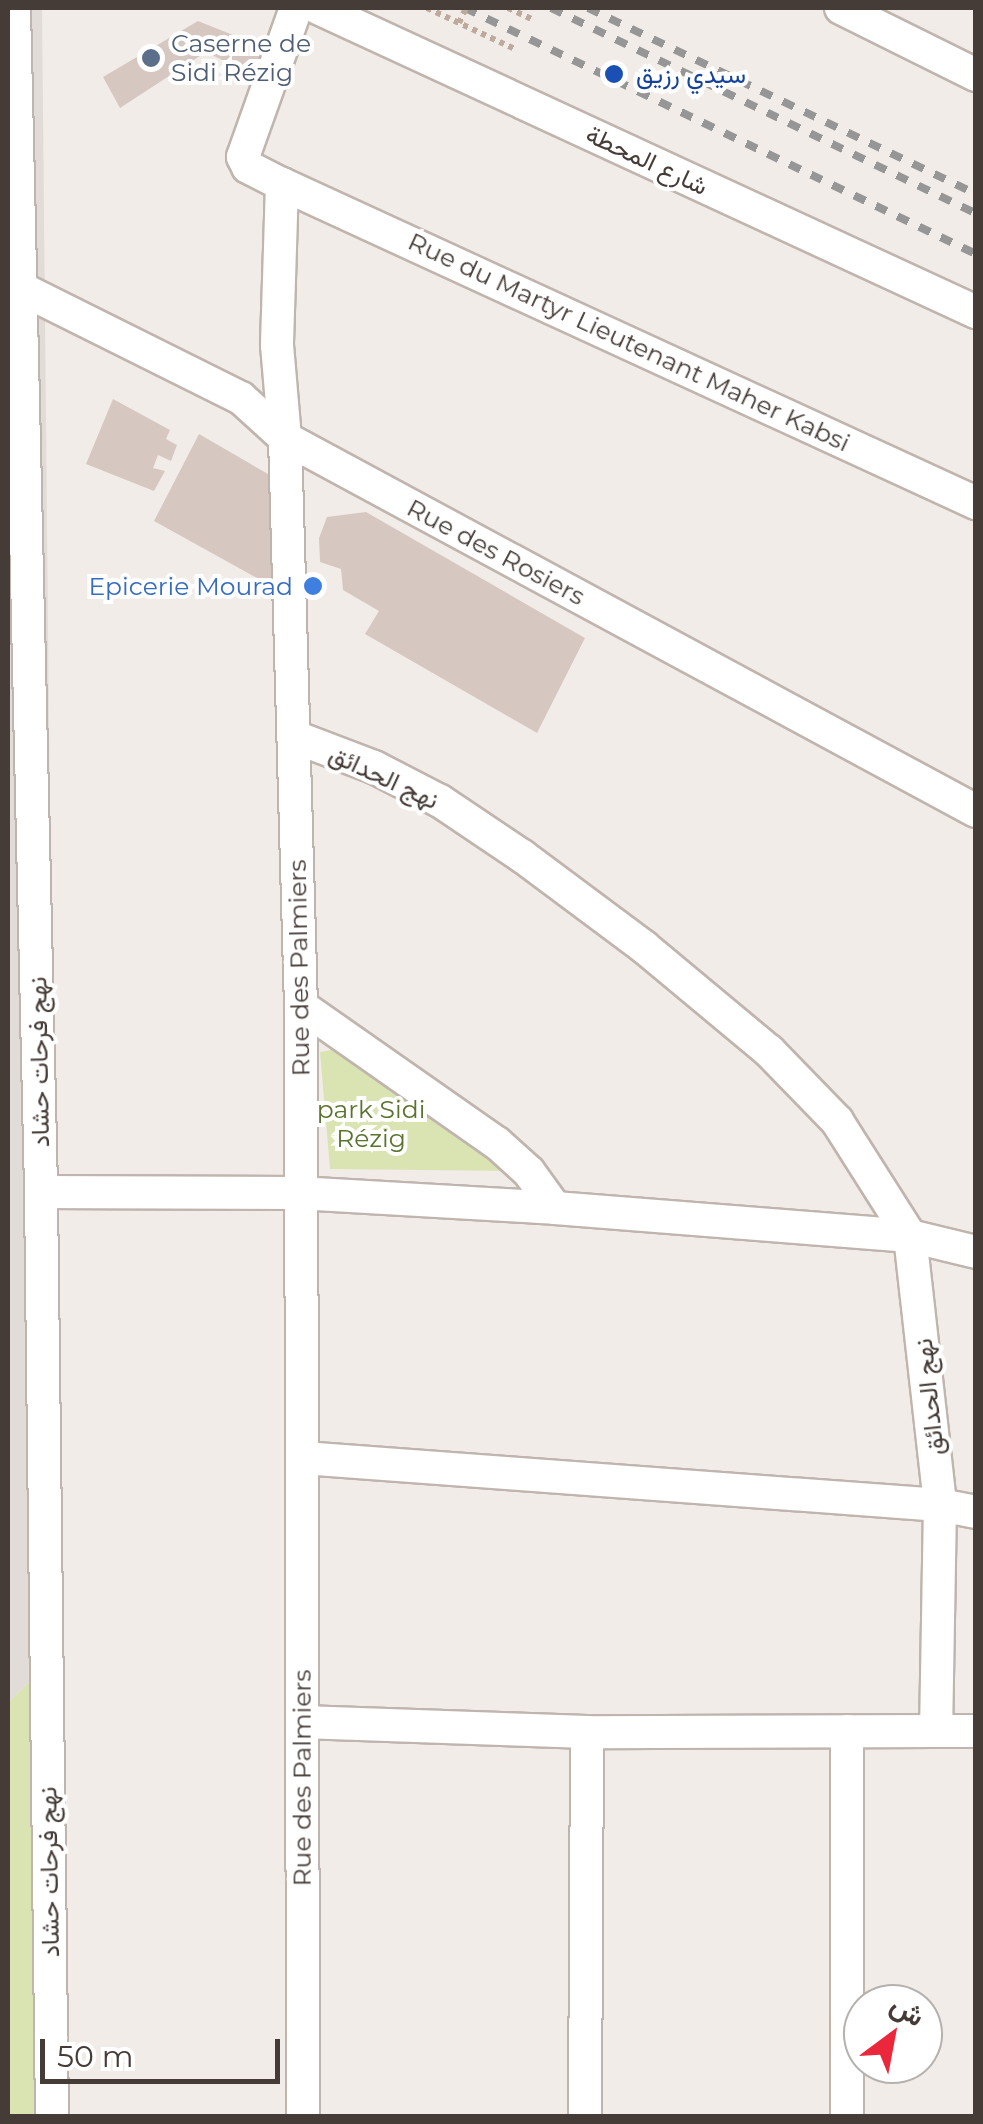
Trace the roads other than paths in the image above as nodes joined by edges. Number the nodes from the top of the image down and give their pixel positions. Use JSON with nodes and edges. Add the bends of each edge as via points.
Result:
{"nodes":[{"id":1,"x":14,"y":8,"type":"edge"},
{"id":2,"x":296,"y":8,"type":"edge"},
{"id":3,"x":318,"y":8,"type":"edge"},
{"id":4,"x":841,"y":8,"type":"edge"},
{"id":5,"x":976,"y":75,"type":"edge"},
{"id":6,"x":13,"y":120,"type":"edge"},
{"id":7,"x":282,"y":184,"type":"junction"},
{"id":8,"x":12,"y":279,"type":"edge"},
{"id":9,"x":976,"y":312,"type":"edge"},
{"id":10,"x":285,"y":438,"type":"junction"},
{"id":11,"x":8,"y":466,"type":"edge"},
{"id":12,"x":976,"y":504,"type":"edge"},
{"id":13,"x":27,"y":523,"type":"junction"},
{"id":14,"x":295,"y":737,"type":"junction"},
{"id":15,"x":976,"y":811,"type":"edge"},
{"id":16,"x":301,"y":1006,"type":"junction"},
{"id":17,"x":42,"y":1192,"type":"junction"},
{"id":18,"x":298,"y":1193,"type":"junction"},
{"id":19,"x":555,"y":1208,"type":"junction"},
{"id":20,"x":910,"y":1236,"type":"junction"},
{"id":21,"x":976,"y":1252,"type":"edge"},
{"id":22,"x":303,"y":1458,"type":"junction"},
{"id":23,"x":940,"y":1504,"type":"junction"},
{"id":24,"x":976,"y":1512,"type":"edge"},
{"id":25,"x":302,"y":1722,"type":"junction"},
{"id":26,"x":936,"y":1730,"type":"junction"},
{"id":27,"x":976,"y":1730,"type":"edge"},
{"id":28,"x":847,"y":1731,"type":"junction"},
{"id":29,"x":586,"y":1732,"type":"junction"},
{"id":30,"x":52,"y":2116,"type":"edge"},
{"id":31,"x":303,"y":2116,"type":"edge"},
{"id":32,"x":584,"y":2116,"type":"edge"},
{"id":33,"x":847,"y":2116,"type":"edge"}],
"edges":[{"from":1,"to":6,"type":"street","name":"نهج فرحات حشاد"},
{"from":2,"to":7,"type":"street","via":[[245,164]]},
{"from":3,"to":9,"type":"street","name":"شارع المحطة"},
{"from":4,"to":5,"type":"street"},
{"from":6,"to":8,"type":"street","name":"نهج فرحات حشاد"},
{"from":7,"to":10,"type":"street","name":"Rue des Palmiers","via":[[277,345]]},
{"from":7,"to":12,"type":"street","name":"Rue du Martyr Lieutenant Maher Kabsi"},
{"from":8,"to":10,"type":"street","name":"Rue des Rosiers","via":[[241,398]]},
{"from":8,"to":13,"type":"street","name":"نهج فرحات حشاد"},
{"from":10,"to":14,"type":"street","name":"Rue des Palmiers"},
{"from":10,"to":15,"type":"street","name":"Rue des Rosiers"},
{"from":11,"to":13,"type":"street"},
{"from":13,"to":17,"type":"street","name":"نهج فرحات حشاد"},
{"from":14,"to":16,"type":"street","name":"Rue des Palmiers"},
{"from":14,"to":20,"type":"street","name":"نهج الحدائق","via":[[440,801],[644,947],[769,1052],[836,1120]]},
{"from":16,"to":18,"type":"street","name":"Rue des Palmiers"},
{"from":16,"to":19,"type":"street","via":[[497,1143]]},
{"from":17,"to":18,"type":"street"},
{"from":17,"to":30,"type":"street","name":"نهج فرحات حشاد"},
{"from":18,"to":19,"type":"street"},
{"from":18,"to":22,"type":"street","name":"Rue des Palmiers"},
{"from":19,"to":20,"type":"street"},
{"from":20,"to":21,"type":"street"},
{"from":20,"to":23,"type":"street","name":"نهج الحدائق"},
{"from":22,"to":23,"type":"street"},
{"from":22,"to":25,"type":"street","name":"Rue des Palmiers"},
{"from":23,"to":24,"type":"street"},
{"from":23,"to":26,"type":"street","name":"نهج الحدائق"},
{"from":25,"to":29,"type":"street"},
{"from":25,"to":31,"type":"street","name":"Rue des Palmiers"},
{"from":26,"to":27,"type":"street"},
{"from":26,"to":28,"type":"street"},
{"from":28,"to":29,"type":"street"},
{"from":28,"to":33,"type":"street"},
{"from":29,"to":32,"type":"street"}]}
